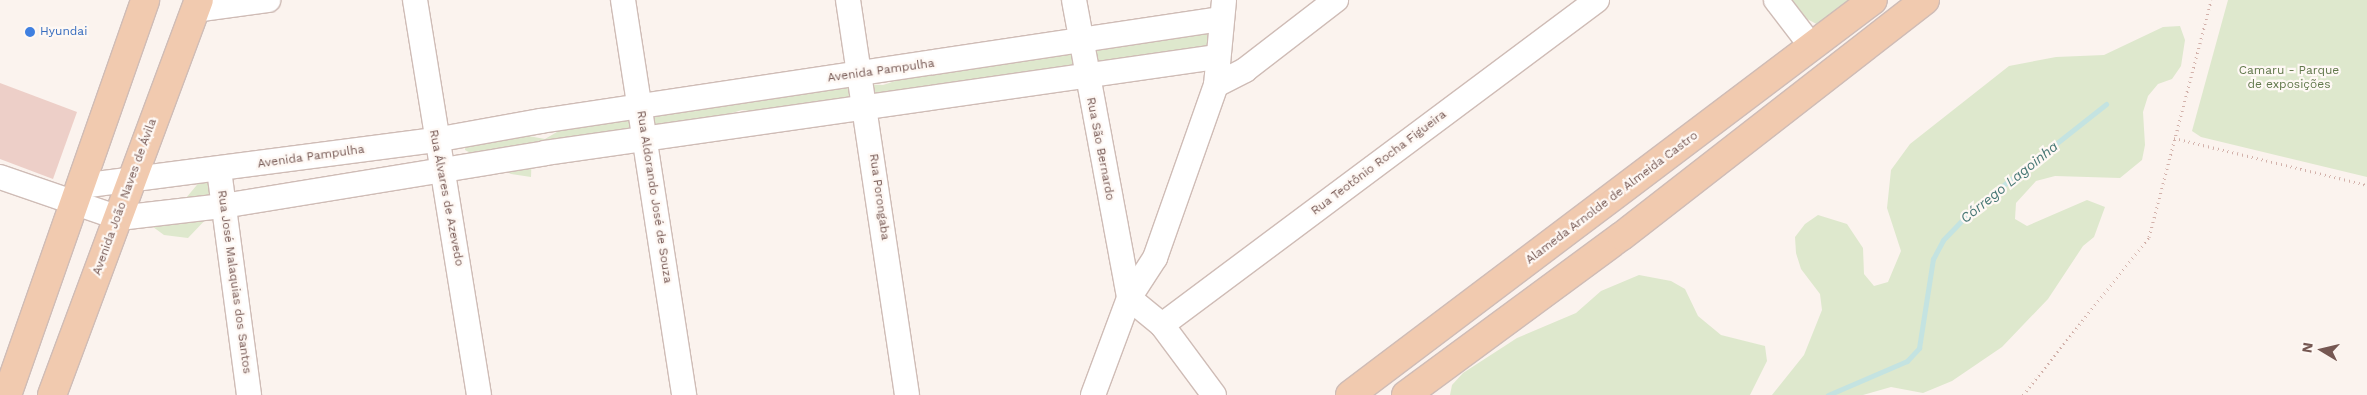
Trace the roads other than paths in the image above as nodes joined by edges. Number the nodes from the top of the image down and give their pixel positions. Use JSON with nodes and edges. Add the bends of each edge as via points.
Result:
{"nodes":[{"id":1,"x":145,"y":0,"type":"edge"},
{"id":2,"x":268,"y":0,"type":"edge"},
{"id":3,"x":415,"y":0,"type":"edge"},
{"id":4,"x":623,"y":0,"type":"edge"},
{"id":5,"x":848,"y":0,"type":"edge"},
{"id":6,"x":1074,"y":0,"type":"edge"},
{"id":7,"x":1336,"y":0,"type":"edge"},
{"id":8,"x":1776,"y":0,"type":"edge"},
{"id":9,"x":1873,"y":0,"type":"edge"},
{"id":10,"x":1925,"y":0,"type":"edge"},
{"id":11,"x":1585,"y":4,"type":"edge"},
{"id":12,"x":197,"y":5,"type":"edge"},
{"id":13,"x":1222,"y":9,"type":"edge"},
{"id":14,"x":1080,"y":42,"type":"junction"},
{"id":15,"x":1812,"y":47,"type":"junction"},
{"id":16,"x":1217,"y":57,"type":"junction"},
{"id":17,"x":860,"y":75,"type":"junction"},
{"id":18,"x":1085,"y":75,"type":"junction"},
{"id":19,"x":1216,"y":85,"type":"junction"},
{"id":20,"x":866,"y":106,"type":"junction"},
{"id":21,"x":639,"y":107,"type":"junction"},
{"id":22,"x":541,"y":121,"type":"junction"},
{"id":23,"x":644,"y":139,"type":"junction"},
{"id":24,"x":435,"y":140,"type":"junction"},
{"id":25,"x":545,"y":153,"type":"junction"},
{"id":26,"x":219,"y":170,"type":"junction"},
{"id":27,"x":440,"y":171,"type":"junction"},
{"id":28,"x":0,"y":177,"type":"edge"},
{"id":29,"x":133,"y":182,"type":"junction"},
{"id":30,"x":78,"y":194,"type":"junction"},
{"id":31,"x":223,"y":206,"type":"junction"},
{"id":32,"x":119,"y":218,"type":"junction"},
{"id":33,"x":1129,"y":298,"type":"junction"},
{"id":34,"x":1162,"y":325,"type":"junction"},
{"id":35,"x":1415,"y":346,"type":"junction"},
{"id":36,"x":1436,"y":373,"type":"junction"},
{"id":37,"x":7,"y":395,"type":"edge"},
{"id":38,"x":52,"y":395,"type":"edge"},
{"id":39,"x":249,"y":395,"type":"edge"},
{"id":40,"x":479,"y":395,"type":"edge"},
{"id":41,"x":684,"y":395,"type":"edge"},
{"id":42,"x":907,"y":395,"type":"edge"},
{"id":43,"x":1093,"y":395,"type":"edge"},
{"id":44,"x":1214,"y":395,"type":"edge"},
{"id":45,"x":1350,"y":395,"type":"edge"},
{"id":46,"x":1406,"y":395,"type":"edge"}],
"edges":[{"from":1,"to":30,"type":"main road"},
{"from":2,"to":12,"type":"street"},
{"from":3,"to":24,"type":"street","name":"Rua Álvares de Azevedo"},
{"from":4,"to":21,"type":"street","name":"Rua Aldorando José de Souza"},
{"from":5,"to":17,"type":"street","name":"Rua Porongaba"},
{"from":6,"to":14,"type":"street","name":"Rua São Bernardo"},
{"from":7,"to":19,"type":"street","via":[[1245,70]]},
{"from":8,"to":15,"type":"street"},
{"from":9,"to":15,"type":"main road","name":"Alameda Arnolde de Almeida Castro"},
{"from":10,"to":36,"type":"main road","via":[[1622,236]]},
{"from":11,"to":34,"type":"street","name":"Rua Teotônio Rocha Figueira"},
{"from":12,"to":29,"type":"main road","name":"Avenida João Naves de Ávila"},
{"from":13,"to":14,"type":"street","name":"Avenida Pampulha"},
{"from":13,"to":16,"type":"street"},
{"from":14,"to":17,"type":"street","name":"Avenida Pampulha"},
{"from":14,"to":18,"type":"street","name":"Rua São Bernardo"},
{"from":15,"to":35,"type":"main road","name":"Alameda Arnolde de Almeida Castro"},
{"from":16,"to":18,"type":"street"},
{"from":16,"to":19,"type":"street"},
{"from":17,"to":20,"type":"street","name":"Rua Porongaba"},
{"from":17,"to":21,"type":"street","name":"Avenida Pampulha"},
{"from":18,"to":20,"type":"street"},
{"from":18,"to":33,"type":"street","name":"Rua São Bernardo"},
{"from":19,"to":33,"type":"street","via":[[1155,258]]},
{"from":20,"to":23,"type":"street"},
{"from":20,"to":42,"type":"street","name":"Rua Porongaba"},
{"from":21,"to":22,"type":"street","name":"Avenida Pampulha"},
{"from":21,"to":23,"type":"street","name":"Rua Aldorando José de Souza"},
{"from":22,"to":24,"type":"street","name":"Avenida Pampulha"},
{"from":22,"to":25,"type":"street"},
{"from":23,"to":25,"type":"street"},
{"from":23,"to":41,"type":"street","name":"Rua Aldorando José de Souza"},
{"from":24,"to":26,"type":"street","name":"Avenida Pampulha"},
{"from":24,"to":27,"type":"street","name":"Rua Álvares de Azevedo"},
{"from":25,"to":27,"type":"street"},
{"from":26,"to":29,"type":"street","name":"Avenida Pampulha"},
{"from":26,"to":31,"type":"street","name":"Rua José Malaquias dos Santos"},
{"from":27,"to":31,"type":"street"},
{"from":27,"to":40,"type":"street","name":"Rua Álvares de Azevedo","via":[[459,264]]},
{"from":28,"to":30,"type":"street"},
{"from":29,"to":30,"type":"street","name":"Avenida Pampulha"},
{"from":29,"to":32,"type":"main road","name":"Avenida João Naves de Ávila"},
{"from":30,"to":32,"type":"street"},
{"from":30,"to":37,"type":"main road"},
{"from":31,"to":32,"type":"street"},
{"from":31,"to":39,"type":"street","name":"Rua José Malaquias dos Santos"},
{"from":32,"to":38,"type":"main road","name":"Avenida João Naves de Ávila"},
{"from":33,"to":34,"type":"street"},
{"from":33,"to":43,"type":"street"},
{"from":34,"to":44,"type":"street"},
{"from":35,"to":36,"type":"main road"},
{"from":35,"to":45,"type":"main road","name":"Alameda Arnolde de Almeida Castro"},
{"from":36,"to":46,"type":"main road"}]}
